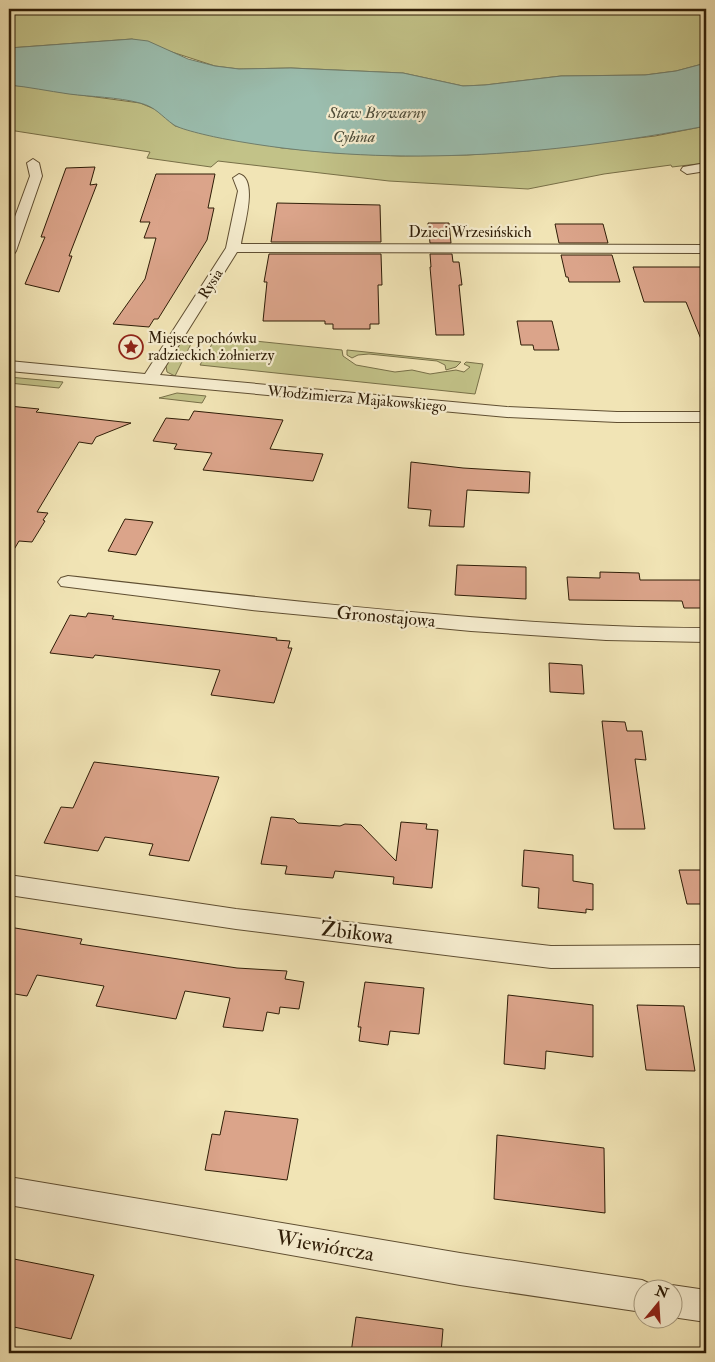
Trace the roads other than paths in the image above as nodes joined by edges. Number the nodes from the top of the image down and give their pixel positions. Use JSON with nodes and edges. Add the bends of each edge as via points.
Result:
{"nodes":[{"id":1,"x":33,"y":163,"type":"dead end"},
{"id":2,"x":706,"y":167,"type":"edge"},
{"id":3,"x":687,"y":170,"type":"dead end"},
{"id":4,"x":239,"y":178,"type":"dead end"},
{"id":5,"x":233,"y":248,"type":"junction"},
{"id":6,"x":706,"y":249,"type":"edge"},
{"id":7,"x":9,"y":250,"type":"edge"},
{"id":8,"x":9,"y":366,"type":"edge"},
{"id":9,"x":149,"y":380,"type":"junction"},
{"id":10,"x":706,"y":417,"type":"edge"},
{"id":11,"x":68,"y":582,"type":"dead end"},
{"id":12,"x":706,"y":635,"type":"edge"},
{"id":13,"x":9,"y":885,"type":"edge"},
{"id":14,"x":706,"y":956,"type":"edge"},
{"id":15,"x":9,"y":1191,"type":"edge"},
{"id":16,"x":632,"y":1295,"type":"edge"},
{"id":17,"x":682,"y":1302,"type":"edge"},
{"id":18,"x":706,"y":1306,"type":"edge"}],
"edges":[{"from":1,"to":7,"type":"street","via":[[36,176]]},
{"from":2,"to":3,"type":"street"},
{"from":4,"to":5,"type":"street","name":"Rysia","via":[[244,191]]},
{"from":5,"to":6,"type":"street","name":"Dzieci Wrzesińskich"},
{"from":5,"to":9,"type":"street","name":"Rysia"},
{"from":8,"to":9,"type":"street","name":"Włodzimierza Majakowskiego"},
{"from":9,"to":10,"type":"street","name":"Włodzimierza Majakowskiego","via":[[507,412]]},
{"from":11,"to":12,"type":"street","name":"Gronostajowa","via":[[234,602],[515,628]]},
{"from":13,"to":14,"type":"street","name":"Żbikowa","via":[[236,919],[551,956]]},
{"from":15,"to":16,"type":"street","name":"Wiewiórcza","via":[[460,1269]]},
{"from":17,"to":18,"type":"street"}]}
